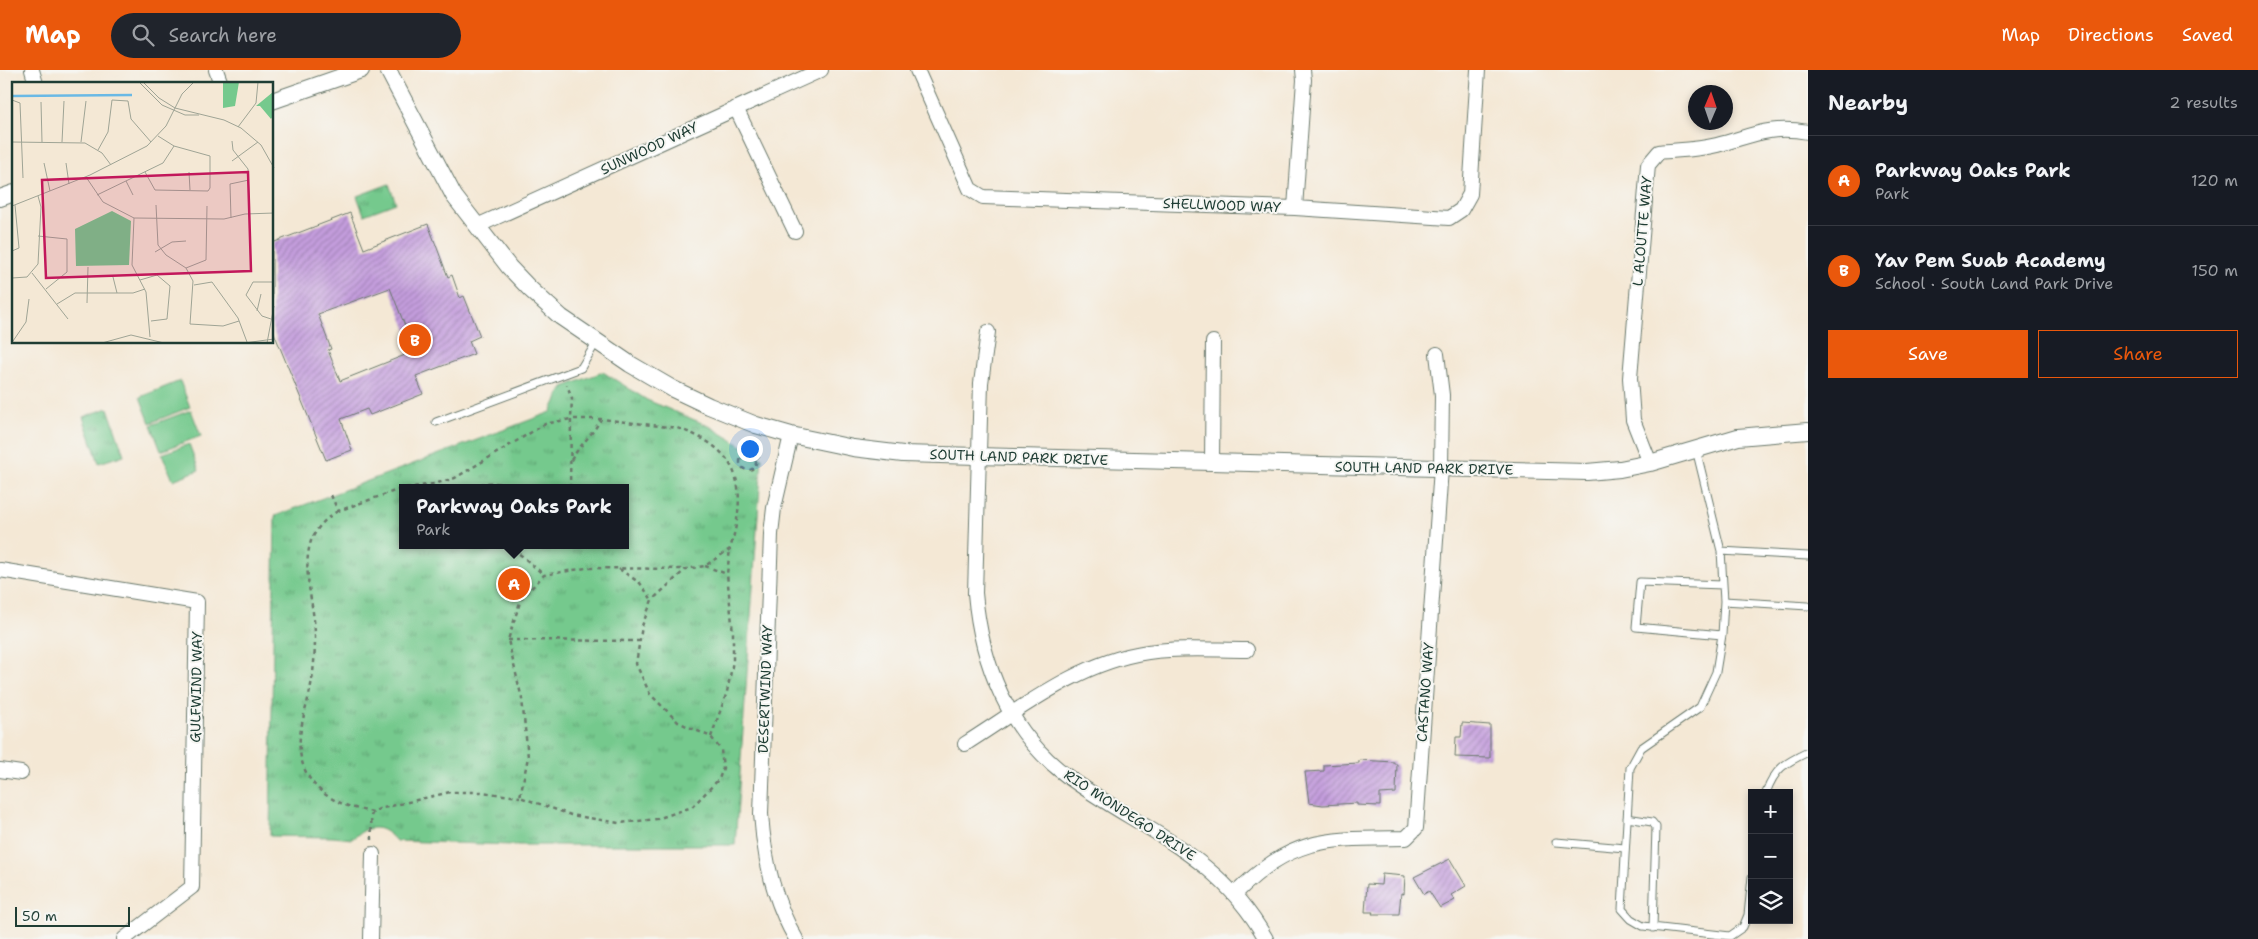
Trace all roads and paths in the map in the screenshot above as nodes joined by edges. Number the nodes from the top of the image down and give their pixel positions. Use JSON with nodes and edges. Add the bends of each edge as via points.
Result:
{"nodes":[{"id":1,"x":216,"y":70,"type":"edge"},
{"id":2,"x":361,"y":70,"type":"edge"},
{"id":3,"x":388,"y":70,"type":"edge"},
{"id":4,"x":821,"y":70,"type":"edge"},
{"id":5,"x":918,"y":70,"type":"edge"},
{"id":6,"x":1303,"y":70,"type":"edge"},
{"id":7,"x":1478,"y":70,"type":"edge"},
{"id":8,"x":220,"y":82,"type":"edge"},
{"id":9,"x":274,"y":101,"type":"edge"},
{"id":10,"x":736,"y":108,"type":"junction"},
{"id":11,"x":1808,"y":132,"type":"edge"},
{"id":12,"x":12,"y":194,"type":"edge"},
{"id":13,"x":0,"y":198,"type":"edge"},
{"id":14,"x":1296,"y":208,"type":"junction"},
{"id":15,"x":477,"y":226,"type":"junction"},
{"id":16,"x":795,"y":231,"type":"dead end"},
{"id":17,"x":988,"y":332,"type":"dead end"},
{"id":18,"x":597,"y":341,"type":"junction"},
{"id":19,"x":1213,"y":342,"type":"dead end"},
{"id":20,"x":1437,"y":354,"type":"dead end"},
{"id":21,"x":568,"y":385,"type":"dead end"},
{"id":22,"x":571,"y":419,"type":"junction"},
{"id":23,"x":601,"y":419,"type":"junction"},
{"id":24,"x":436,"y":422,"type":"dead end"},
{"id":25,"x":1808,"y":431,"type":"edge"},
{"id":26,"x":791,"y":435,"type":"junction"},
{"id":27,"x":1696,"y":448,"type":"junction"},
{"id":28,"x":763,"y":455,"type":"dead end"},
{"id":29,"x":978,"y":456,"type":"junction"},
{"id":30,"x":755,"y":459,"type":"junction"},
{"id":31,"x":570,"y":462,"type":"junction"},
{"id":32,"x":1212,"y":462,"type":"junction"},
{"id":33,"x":1650,"y":463,"type":"junction"},
{"id":34,"x":741,"y":466,"type":"junction"},
{"id":35,"x":1441,"y":468,"type":"junction"},
{"id":36,"x":734,"y":470,"type":"junction"},
{"id":37,"x":434,"y":484,"type":"edge"},
{"id":38,"x":481,"y":484,"type":"edge"},
{"id":39,"x":501,"y":484,"type":"edge"},
{"id":40,"x":570,"y":484,"type":"edge"},
{"id":41,"x":399,"y":490,"type":"edge"},
{"id":42,"x":331,"y":495,"type":"dead end"},
{"id":43,"x":338,"y":511,"type":"junction"},
{"id":44,"x":512,"y":549,"type":"edge"},
{"id":45,"x":730,"y":549,"type":"junction"},
{"id":46,"x":1721,"y":552,"type":"junction"},
{"id":47,"x":1808,"y":556,"type":"edge"},
{"id":48,"x":704,"y":566,"type":"junction"},
{"id":49,"x":617,"y":568,"type":"junction"},
{"id":50,"x":686,"y":569,"type":"junction"},
{"id":51,"x":0,"y":570,"type":"edge"},
{"id":52,"x":727,"y":574,"type":"junction"},
{"id":53,"x":544,"y":575,"type":"junction"},
{"id":54,"x":1723,"y":585,"type":"junction"},
{"id":55,"x":652,"y":600,"type":"junction"},
{"id":56,"x":1724,"y":601,"type":"junction"},
{"id":57,"x":1808,"y":606,"type":"edge"},
{"id":58,"x":1722,"y":635,"type":"junction"},
{"id":59,"x":508,"y":640,"type":"junction"},
{"id":60,"x":639,"y":641,"type":"junction"},
{"id":61,"x":1247,"y":650,"type":"dead end"},
{"id":62,"x":1012,"y":714,"type":"junction"},
{"id":63,"x":711,"y":737,"type":"junction"},
{"id":64,"x":965,"y":744,"type":"dead end"},
{"id":65,"x":1808,"y":752,"type":"edge"},
{"id":66,"x":0,"y":770,"type":"edge"},
{"id":67,"x":20,"y":773,"type":"dead end"},
{"id":68,"x":1768,"y":789,"type":"edge"},
{"id":69,"x":520,"y":797,"type":"junction"},
{"id":70,"x":373,"y":812,"type":"junction"},
{"id":71,"x":1627,"y":818,"type":"junction"},
{"id":72,"x":371,"y":832,"type":"dead end"},
{"id":73,"x":1556,"y":842,"type":"dead end"},
{"id":74,"x":1625,"y":848,"type":"junction"},
{"id":75,"x":373,"y":854,"type":"dead end"},
{"id":76,"x":1752,"y":879,"type":"edge"},
{"id":77,"x":1235,"y":894,"type":"junction"},
{"id":78,"x":1653,"y":928,"type":"junction"},
{"id":79,"x":124,"y":939,"type":"edge"},
{"id":80,"x":371,"y":939,"type":"edge"},
{"id":81,"x":796,"y":939,"type":"edge"},
{"id":82,"x":1266,"y":939,"type":"edge"}],
"edges":[{"from":1,"to":8,"type":"street"},
{"from":2,"to":9,"type":"street"},
{"from":3,"to":15,"type":"street","name":"SOUTH LAND PARK DRIVE","via":[[442,176]]},
{"from":4,"to":10,"type":"street","name":"SUNWOOD WAY"},
{"from":5,"to":14,"type":"street","name":"SHELLWOOD WAY","via":[[970,189],[983,197]]},
{"from":6,"to":14,"type":"street"},
{"from":7,"to":14,"type":"street","name":"SHELLWOOD WAY","via":[[1470,194],[1461,210],[1448,218]]},
{"from":10,"to":15,"type":"street","name":"SUNWOOD WAY"},
{"from":10,"to":16,"type":"street"},
{"from":11,"to":33,"type":"street","name":"L ALOUTTE WAY","via":[[1791,129],[1754,132],[1716,145],[1659,152],[1648,165],[1630,378],[1633,420]]},
{"from":12,"to":13,"type":"street"},
{"from":15,"to":18,"type":"street","name":"SOUTH LAND PARK DRIVE","via":[[530,289],[561,317]]},
{"from":17,"to":29,"type":"street","name":"RIO MONDEGO DRIVE","via":[[981,383]]},
{"from":18,"to":24,"type":"lane","via":[[581,368]]},
{"from":18,"to":26,"type":"street","name":"SOUTH LAND PARK DRIVE","via":[[687,396],[756,425]]},
{"from":19,"to":32,"type":"street"},
{"from":20,"to":35,"type":"street","name":"CASTANO WAY","via":[[1442,395]]},
{"from":21,"to":22,"type":"path","via":[[572,398]]},
{"from":22,"to":23,"type":"path"},
{"from":22,"to":31,"type":"path"},
{"from":22,"to":37,"type":"path","via":[[545,424],[454,478]]},
{"from":23,"to":31,"type":"path"},
{"from":23,"to":36,"type":"path","via":[[688,431],[716,447]]},
{"from":25,"to":27,"type":"street","name":"SOUTH LAND PARK DRIVE","via":[[1738,437]]},
{"from":26,"to":29,"type":"street","name":"SOUTH LAND PARK DRIVE","via":[[903,454]]},
{"from":26,"to":81,"type":"street","name":"DESERTWIND WAY","via":[[771,534],[761,814],[769,876]]},
{"from":27,"to":33,"type":"street","name":"SOUTH LAND PARK DRIVE"},
{"from":27,"to":46,"type":"lane"},
{"from":28,"to":30,"type":"path"},
{"from":29,"to":32,"type":"street","name":"SOUTH LAND PARK DRIVE"},
{"from":29,"to":62,"type":"street","name":"RIO MONDEGO DRIVE","via":[[977,622],[993,678]]},
{"from":30,"to":34,"type":"path","via":[[753,468],[745,470]]},
{"from":30,"to":34,"type":"path","via":[[749,454],[744,455]]},
{"from":31,"to":40,"type":"path"},
{"from":32,"to":35,"type":"street","name":"SOUTH LAND PARK DRIVE"},
{"from":33,"to":35,"type":"street","name":"SOUTH LAND PARK DRIVE","via":[[1587,472]]},
{"from":34,"to":36,"type":"path"},
{"from":35,"to":77,"type":"street","name":"CASTANO WAY","via":[[1416,828],[1406,838],[1349,838],[1302,847],[1263,868]]},
{"from":36,"to":45,"type":"path","via":[[740,488]]},
{"from":38,"to":39,"type":"path"},
{"from":41,"to":43,"type":"path"},
{"from":42,"to":43,"type":"path"},
{"from":43,"to":70,"type":"path","via":[[320,526],[311,541],[308,560],[315,636],[311,685],[301,724],[300,754],[306,772],[323,793],[356,809]]},
{"from":44,"to":53,"type":"path"},
{"from":45,"to":48,"type":"path"},
{"from":45,"to":52,"type":"path"},
{"from":46,"to":47,"type":"lane"},
{"from":46,"to":54,"type":"lane"},
{"from":48,"to":50,"type":"path"},
{"from":48,"to":52,"type":"path"},
{"from":49,"to":50,"type":"path"},
{"from":49,"to":53,"type":"path","via":[[586,568]]},
{"from":49,"to":55,"type":"path","via":[[640,583]]},
{"from":50,"to":55,"type":"path"},
{"from":51,"to":79,"type":"street","name":"GULFWIND WAY","via":[[197,602],[192,887]]},
{"from":52,"to":63,"type":"path","via":[[733,661],[727,692]]},
{"from":53,"to":59,"type":"path","via":[[521,599]]},
{"from":54,"to":56,"type":"lane"},
{"from":54,"to":58,"type":"lane","via":[[1640,582],[1636,627]]},
{"from":55,"to":60,"type":"path"},
{"from":56,"to":57,"type":"lane"},
{"from":56,"to":58,"type":"lane"},
{"from":58,"to":71,"type":"lane","via":[[1716,672],[1700,707],[1641,748],[1630,768]]},
{"from":59,"to":60,"type":"path"},
{"from":59,"to":69,"type":"path","via":[[522,699],[528,757]]},
{"from":60,"to":63,"type":"path","via":[[636,664],[650,694],[678,722]]},
{"from":61,"to":62,"type":"street","via":[[1176,649],[1117,659],[1065,680]]},
{"from":62,"to":64,"type":"street"},
{"from":62,"to":77,"type":"street","name":"RIO MONDEGO DRIVE","via":[[1024,733],[1065,774],[1190,854]]},
{"from":63,"to":69,"type":"path","via":[[721,750],[723,768],[719,779],[692,807],[657,819],[619,823],[571,815]]},
{"from":65,"to":68,"type":"lane","via":[[1787,762],[1772,777]]},
{"from":66,"to":67,"type":"street"},
{"from":69,"to":70,"type":"path","via":[[450,792]]},
{"from":70,"to":72,"type":"path"},
{"from":71,"to":74,"type":"lane"},
{"from":71,"to":78,"type":"lane","via":[[1652,822],[1656,826]]},
{"from":73,"to":74,"type":"lane"},
{"from":74,"to":78,"type":"lane","via":[[1622,909],[1637,923]]},
{"from":75,"to":80,"type":"street"},
{"from":76,"to":78,"type":"lane","via":[[1748,916],[1743,926],[1730,936]]},
{"from":77,"to":82,"type":"street","name":"RIO MONDEGO DRIVE"}]}
